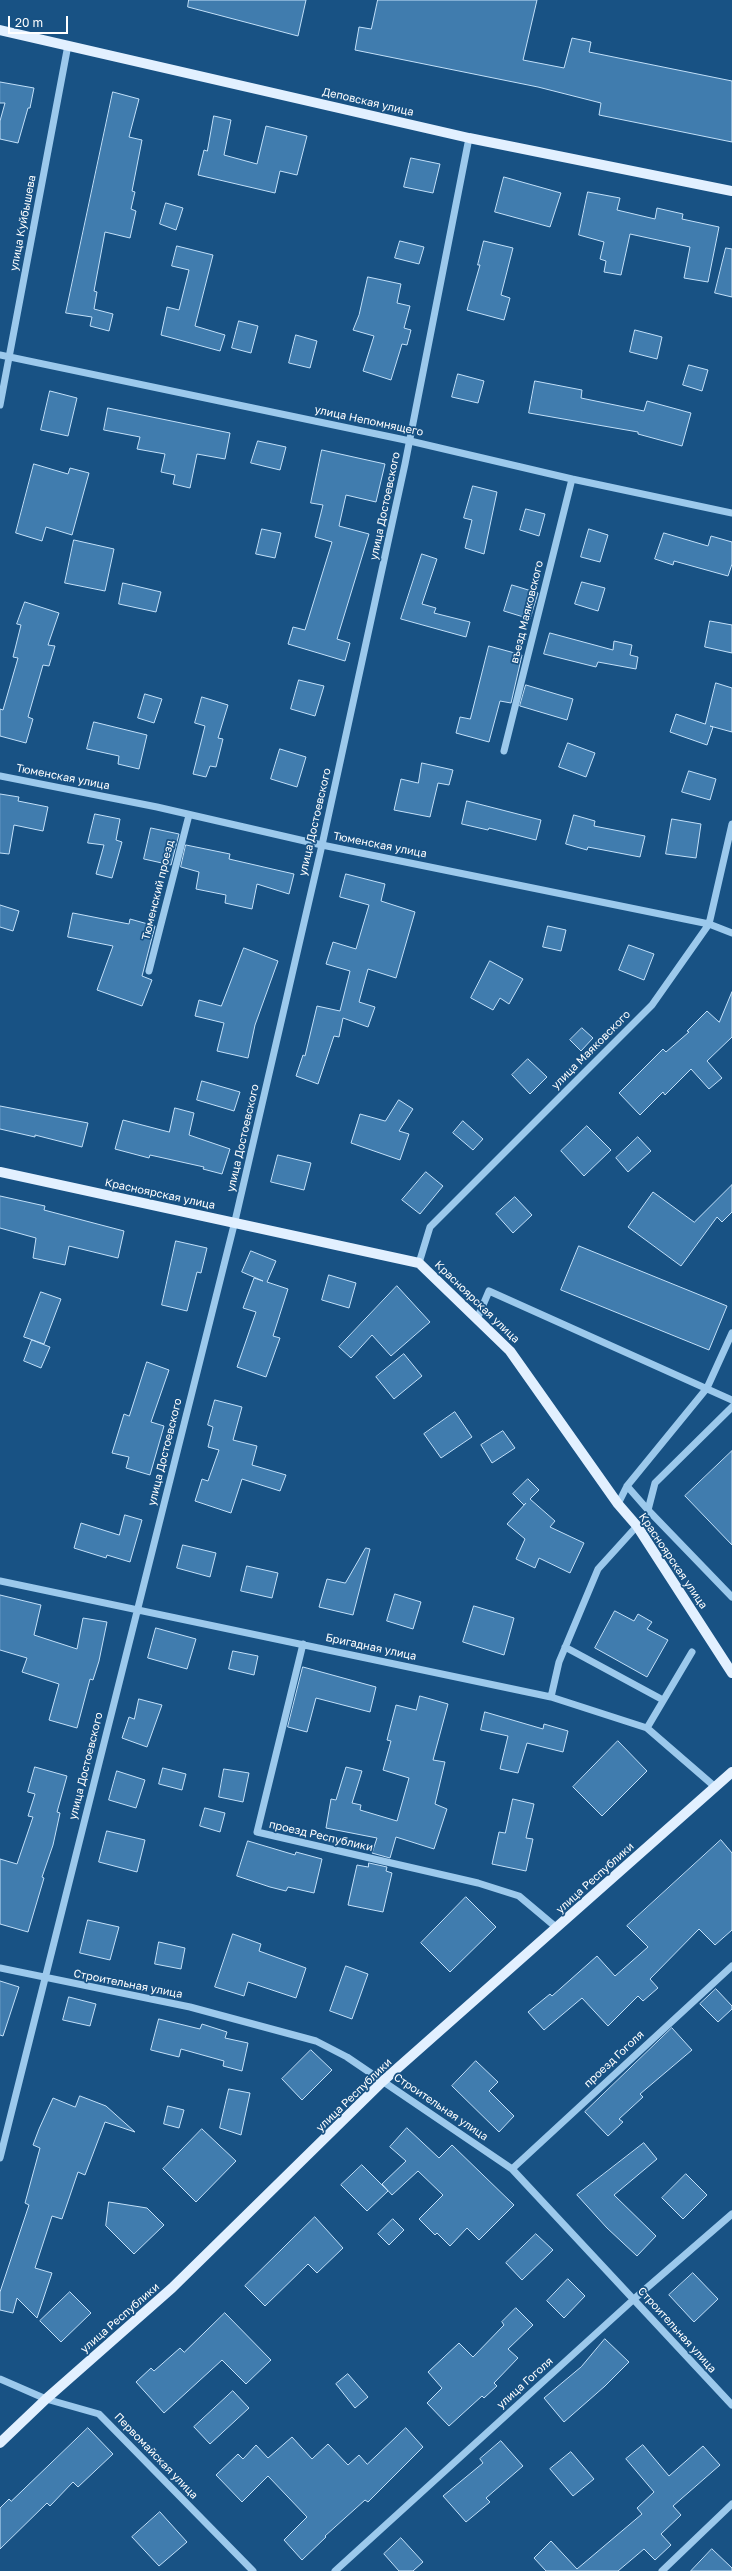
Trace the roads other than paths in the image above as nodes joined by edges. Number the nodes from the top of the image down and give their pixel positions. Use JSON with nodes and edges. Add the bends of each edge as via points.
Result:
{"nodes":[{"id":1,"x":0,"y":30,"type":"edge"},
{"id":2,"x":68,"y":45,"type":"junction"},
{"id":3,"x":469,"y":138,"type":"junction"},
{"id":4,"x":732,"y":191,"type":"edge"},
{"id":5,"x":0,"y":355,"type":"edge"},
{"id":6,"x":10,"y":357,"type":"junction"},
{"id":7,"x":0,"y":405,"type":"edge"},
{"id":8,"x":410,"y":441,"type":"junction"},
{"id":9,"x":572,"y":479,"type":"junction"},
{"id":10,"x":732,"y":513,"type":"edge"},
{"id":11,"x":504,"y":751,"type":"dead end"},
{"id":12,"x":0,"y":776,"type":"edge"},
{"id":13,"x":189,"y":815,"type":"junction"},
{"id":14,"x":732,"y":824,"type":"edge"},
{"id":15,"x":322,"y":845,"type":"junction"},
{"id":16,"x":710,"y":924,"type":"junction"},
{"id":17,"x":732,"y":933,"type":"edge"},
{"id":18,"x":149,"y":971,"type":"dead end"},
{"id":19,"x":0,"y":1172,"type":"edge"},
{"id":20,"x":235,"y":1221,"type":"junction"},
{"id":21,"x":419,"y":1263,"type":"junction"},
{"id":22,"x":477,"y":1319,"type":"junction"},
{"id":23,"x":732,"y":1333,"type":"edge"},
{"id":24,"x":707,"y":1388,"type":"junction"},
{"id":25,"x":732,"y":1400,"type":"edge"},
{"id":26,"x":732,"y":1407,"type":"edge"},
{"id":27,"x":627,"y":1486,"type":"junction"},
{"id":28,"x":618,"y":1504,"type":"junction"},
{"id":29,"x":648,"y":1510,"type":"junction"},
{"id":30,"x":637,"y":1526,"type":"junction"},
{"id":31,"x":0,"y":1581,"type":"edge"},
{"id":32,"x":732,"y":1597,"type":"edge"},
{"id":33,"x":136,"y":1611,"type":"junction"},
{"id":34,"x":303,"y":1644,"type":"junction"},
{"id":35,"x":566,"y":1646,"type":"junction"},
{"id":36,"x":692,"y":1652,"type":"dead end"},
{"id":37,"x":732,"y":1673,"type":"edge"},
{"id":38,"x":551,"y":1697,"type":"junction"},
{"id":39,"x":663,"y":1700,"type":"junction"},
{"id":40,"x":647,"y":1728,"type":"junction"},
{"id":41,"x":732,"y":1772,"type":"edge"},
{"id":42,"x":714,"y":1786,"type":"junction"},
{"id":43,"x":558,"y":1928,"type":"junction"},
{"id":44,"x":732,"y":1966,"type":"edge"},
{"id":45,"x":0,"y":1968,"type":"edge"},
{"id":46,"x":43,"y":1979,"type":"junction"},
{"id":47,"x":383,"y":2081,"type":"junction"},
{"id":48,"x":0,"y":2158,"type":"edge"},
{"id":49,"x":512,"y":2170,"type":"junction"},
{"id":50,"x":732,"y":2214,"type":"edge"},
{"id":51,"x":634,"y":2299,"type":"junction"},
{"id":52,"x":0,"y":2379,"type":"edge"},
{"id":53,"x":46,"y":2399,"type":"junction"},
{"id":54,"x":732,"y":2405,"type":"edge"},
{"id":55,"x":0,"y":2443,"type":"edge"},
{"id":56,"x":732,"y":2504,"type":"edge"},
{"id":57,"x":253,"y":2571,"type":"edge"},
{"id":58,"x":335,"y":2571,"type":"edge"},
{"id":59,"x":662,"y":2571,"type":"edge"}],
"edges":[{"from":1,"to":2,"type":"main road","name":"Деповская улица"},
{"from":2,"to":3,"type":"main road","name":"Деповская улица"},
{"from":2,"to":6,"type":"street","name":"улица Куйбышева"},
{"from":3,"to":4,"type":"main road","name":"Деповская улица"},
{"from":3,"to":8,"type":"street","name":"улица Достоевского"},
{"from":5,"to":6,"type":"street","name":"улица Непомнящего"},
{"from":6,"to":7,"type":"street","name":"улица Куйбышева"},
{"from":6,"to":8,"type":"street","name":"улица Непомнящего"},
{"from":8,"to":9,"type":"street","name":"улица Непомнящего"},
{"from":8,"to":15,"type":"street","name":"улица Достоевского"},
{"from":9,"to":10,"type":"street","name":"улица Непомнящего"},
{"from":9,"to":11,"type":"street","name":"въезд Маяковского"},
{"from":12,"to":13,"type":"street","name":"Тюменская улица"},
{"from":13,"to":15,"type":"street","name":"Тюменская улица"},
{"from":13,"to":18,"type":"street","name":"Тюменский проезд"},
{"from":14,"to":16,"type":"street","name":"улица Маяковского"},
{"from":15,"to":16,"type":"street","name":"Тюменская улица"},
{"from":15,"to":20,"type":"street","name":"улица Достоевского"},
{"from":16,"to":17,"type":"street","name":"Тюменская улица"},
{"from":16,"to":21,"type":"street","name":"улица Маяковского","via":[[652,1005],[430,1227]]},
{"from":19,"to":20,"type":"main road","name":"Красноярская улица"},
{"from":20,"to":21,"type":"main road","name":"Красноярская улица"},
{"from":20,"to":33,"type":"street","name":"улица Достоевского"},
{"from":21,"to":22,"type":"main road","name":"Красноярская улица"},
{"from":22,"to":24,"type":"street","via":[[489,1291]]},
{"from":22,"to":28,"type":"main road","name":"Красноярская улица","via":[[510,1351]]},
{"from":23,"to":24,"type":"street"},
{"from":24,"to":25,"type":"street"},
{"from":24,"to":27,"type":"street"},
{"from":26,"to":29,"type":"street","via":[[655,1483]]},
{"from":27,"to":28,"type":"street"},
{"from":27,"to":29,"type":"street"},
{"from":28,"to":30,"type":"main road","name":"Красноярская улица"},
{"from":29,"to":32,"type":"street"},
{"from":30,"to":35,"type":"street","via":[[598,1569]]},
{"from":30,"to":37,"type":"main road","name":"Красноярская улица"},
{"from":31,"to":33,"type":"street","name":"Бригадная улица"},
{"from":33,"to":34,"type":"street","name":"Бригадная улица"},
{"from":33,"to":46,"type":"street","name":"улица Достоевского"},
{"from":34,"to":38,"type":"street","name":"Бригадная улица"},
{"from":34,"to":43,"type":"street","name":"проезд Республики","via":[[257,1832],[478,1883],[519,1896]]},
{"from":35,"to":38,"type":"street"},
{"from":35,"to":39,"type":"street"},
{"from":36,"to":39,"type":"street"},
{"from":38,"to":40,"type":"street","name":"Бригадная улица"},
{"from":39,"to":40,"type":"street"},
{"from":40,"to":42,"type":"street","name":"Бригадная улица"},
{"from":41,"to":42,"type":"main road","name":"улица Республики"},
{"from":42,"to":43,"type":"main road","name":"улица Республики"},
{"from":43,"to":47,"type":"main road","name":"улица Республики"},
{"from":44,"to":49,"type":"street","name":"проезд Гоголя"},
{"from":45,"to":46,"type":"street","name":"Строительная улица"},
{"from":46,"to":47,"type":"street","name":"Строительная улица","via":[[190,2007],[316,2041],[347,2057]]},
{"from":46,"to":48,"type":"street","name":"улица Достоевского"},
{"from":47,"to":49,"type":"street","name":"Строительная улица"},
{"from":47,"to":53,"type":"main road","name":"улица Республики","via":[[172,2288]]},
{"from":49,"to":51,"type":"street","name":"Строительная улица"},
{"from":50,"to":51,"type":"street","name":"улица Гоголя"},
{"from":51,"to":54,"type":"street","name":"Строительная улица"},
{"from":51,"to":58,"type":"street","name":"улица Гоголя"},
{"from":52,"to":53,"type":"street","name":"Первомайская улица"},
{"from":53,"to":55,"type":"main road","name":"улица Республики"},
{"from":53,"to":57,"type":"street","name":"Первомайская улица","via":[[99,2414]]},
{"from":56,"to":59,"type":"street"}]}
